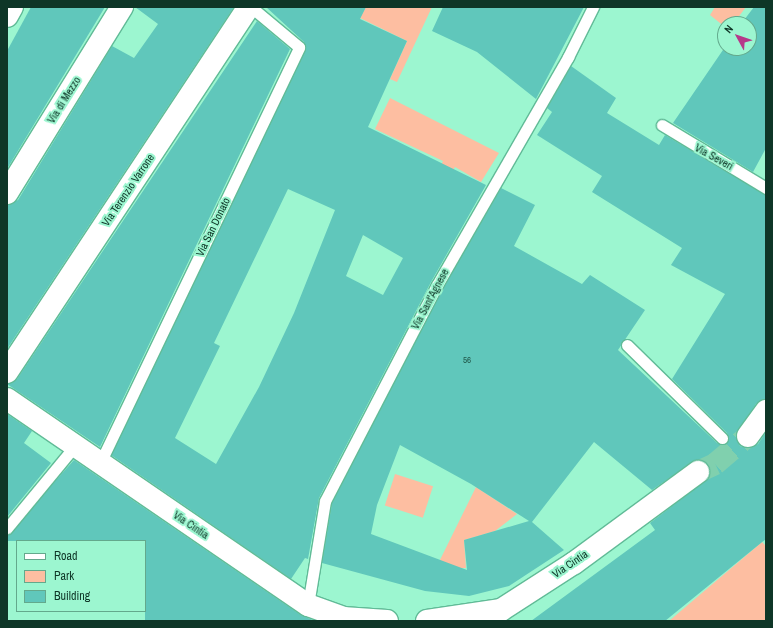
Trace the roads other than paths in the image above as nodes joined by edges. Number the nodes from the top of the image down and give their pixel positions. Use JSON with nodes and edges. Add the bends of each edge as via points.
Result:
{"nodes":[{"id":1,"x":12,"y":7,"type":"edge"},
{"id":2,"x":122,"y":7,"type":"edge"},
{"id":3,"x":250,"y":7,"type":"edge"},
{"id":4,"x":593,"y":7,"type":"edge"},
{"id":5,"x":7,"y":16,"type":"edge"},
{"id":6,"x":662,"y":126,"type":"dead end"},
{"id":7,"x":766,"y":188,"type":"edge"},
{"id":8,"x":7,"y":193,"type":"edge"},
{"id":9,"x":627,"y":345,"type":"dead end"},
{"id":10,"x":7,"y":372,"type":"edge"},
{"id":11,"x":7,"y":399,"type":"edge"},
{"id":12,"x":766,"y":410,"type":"edge"},
{"id":13,"x":748,"y":436,"type":"tunnel mouth"},
{"id":14,"x":722,"y":438,"type":"dead end"},
{"id":15,"x":74,"y":447,"type":"junction"},
{"id":16,"x":100,"y":463,"type":"junction"},
{"id":17,"x":698,"y":472,"type":"tunnel mouth"},
{"id":18,"x":7,"y":528,"type":"edge"},
{"id":19,"x":308,"y":605,"type":"junction"},
{"id":20,"x":343,"y":620,"type":"edge"},
{"id":21,"x":386,"y":621,"type":"edge"},
{"id":22,"x":427,"y":621,"type":"edge"}],
"edges":[{"from":1,"to":5,"type":"street"},
{"from":2,"to":8,"type":"street","name":"Via di Mezzo"},
{"from":3,"to":10,"type":"street","name":"Via Terenzio Varrone"},
{"from":3,"to":16,"type":"lane","name":"Via San Donato","via":[[299,47]]},
{"from":4,"to":19,"type":"lane","name":"Via Sant'Agnese","via":[[568,57],[437,285],[325,501]]},
{"from":6,"to":7,"type":"lane","name":"Via Severi"},
{"from":9,"to":14,"type":"lane"},
{"from":11,"to":15,"type":"street","name":"Via Cintia"},
{"from":12,"to":13,"type":"street"},
{"from":15,"to":16,"type":"street","name":"Via Cintia"},
{"from":15,"to":18,"type":"lane"},
{"from":16,"to":19,"type":"street","name":"Via Cintia"},
{"from":17,"to":22,"type":"street","name":"Via Cintia","via":[[574,563],[501,610]]},
{"from":19,"to":20,"type":"street","name":"Via Cintia"},
{"from":20,"to":21,"type":"street","name":"Via Cintia"}]}
